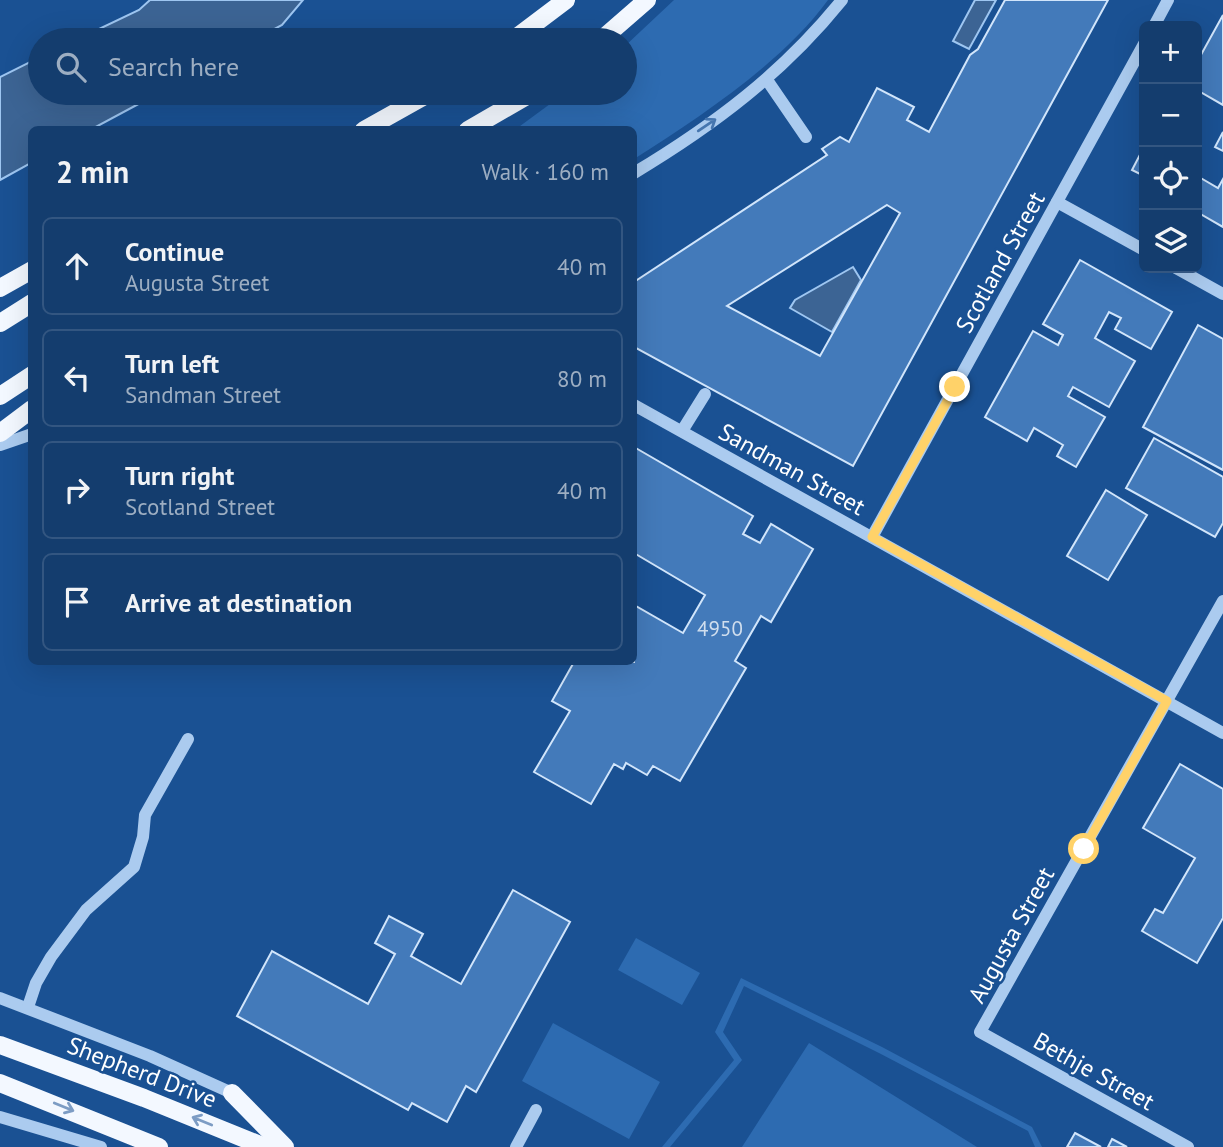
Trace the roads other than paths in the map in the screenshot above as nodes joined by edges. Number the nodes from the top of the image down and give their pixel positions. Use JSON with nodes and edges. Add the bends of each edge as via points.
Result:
{"nodes":[{"id":1,"x":566,"y":0,"type":"edge"},
{"id":2,"x":647,"y":0,"type":"edge"},
{"id":3,"x":842,"y":0,"type":"edge"},
{"id":4,"x":1168,"y":0,"type":"edge"},
{"id":5,"x":1157,"y":21,"type":"edge"},
{"id":6,"x":529,"y":28,"type":"edge"},
{"id":7,"x":615,"y":28,"type":"edge"},
{"id":8,"x":1139,"y":53,"type":"edge"},
{"id":9,"x":767,"y":80,"type":"junction"},
{"id":10,"x":407,"y":105,"type":"edge"},
{"id":11,"x":511,"y":105,"type":"edge"},
{"id":12,"x":368,"y":126,"type":"edge"},
{"id":13,"x":475,"y":126,"type":"edge"},
{"id":14,"x":806,"y":137,"type":"dead end"},
{"id":15,"x":637,"y":171,"type":"edge"},
{"id":16,"x":1057,"y":202,"type":"junction"},
{"id":17,"x":1139,"y":247,"type":"edge"},
{"id":18,"x":28,"y":272,"type":"edge"},
{"id":19,"x":1185,"y":273,"type":"edge"},
{"id":20,"x":0,"y":288,"type":"edge"},
{"id":21,"x":1223,"y":294,"type":"edge"},
{"id":22,"x":28,"y":306,"type":"edge"},
{"id":23,"x":0,"y":323,"type":"edge"},
{"id":24,"x":28,"y":378,"type":"edge"},
{"id":25,"x":705,"y":394,"type":"dead end"},
{"id":26,"x":0,"y":396,"type":"edge"},
{"id":27,"x":637,"y":407,"type":"edge"},
{"id":28,"x":28,"y":413,"type":"edge"},
{"id":29,"x":682,"y":431,"type":"junction"},
{"id":30,"x":0,"y":433,"type":"edge"},
{"id":31,"x":28,"y":435,"type":"edge"},
{"id":32,"x":0,"y":445,"type":"edge"},
{"id":33,"x":872,"y":537,"type":"junction"},
{"id":34,"x":1223,"y":601,"type":"edge"},
{"id":35,"x":1167,"y":701,"type":"junction"},
{"id":36,"x":1223,"y":733,"type":"edge"},
{"id":37,"x":188,"y":739,"type":"dead end"},
{"id":38,"x":0,"y":998,"type":"edge"},
{"id":39,"x":28,"y":1007,"type":"junction"},
{"id":40,"x":980,"y":1032,"type":"joint"},
{"id":41,"x":0,"y":1045,"type":"edge"},
{"id":42,"x":0,"y":1083,"type":"edge"},
{"id":43,"x":232,"y":1093,"type":"joint"},
{"id":44,"x":536,"y":1110,"type":"dead end"},
{"id":45,"x":0,"y":1117,"type":"edge"},
{"id":46,"x":100,"y":1147,"type":"edge"},
{"id":47,"x":159,"y":1147,"type":"edge"},
{"id":48,"x":265,"y":1147,"type":"edge"},
{"id":49,"x":285,"y":1147,"type":"edge"},
{"id":50,"x":516,"y":1147,"type":"edge"},
{"id":51,"x":1188,"y":1147,"type":"edge"}],
"edges":[{"from":1,"to":6,"type":"main road"},
{"from":2,"to":7,"type":"main road"},
{"from":3,"to":9,"type":"street"},
{"from":4,"to":5,"type":"street"},
{"from":8,"to":16,"type":"street","name":"Scotland Street"},
{"from":9,"to":14,"type":"street"},
{"from":15,"to":9,"type":"street","one_way":true,"via":[[728,112]]},
{"from":10,"to":12,"type":"main road"},
{"from":11,"to":13,"type":"main road"},
{"from":16,"to":17,"type":"street"},
{"from":16,"to":33,"type":"street","name":"Scotland Street"},
{"from":18,"to":20,"type":"main road"},
{"from":19,"to":21,"type":"street"},
{"from":22,"to":23,"type":"main road"},
{"from":24,"to":26,"type":"main road"},
{"from":25,"to":29,"type":"street"},
{"from":27,"to":29,"type":"street","name":"Sandman Street"},
{"from":28,"to":30,"type":"main road"},
{"from":29,"to":33,"type":"street","name":"Sandman Street"},
{"from":31,"to":32,"type":"street"},
{"from":33,"to":35,"type":"street","name":"Sandman Street"},
{"from":34,"to":35,"type":"street","name":"Augusta Street"},
{"from":35,"to":36,"type":"street","name":"Sandman Street"},
{"from":35,"to":40,"type":"street","name":"Augusta Street"},
{"from":37,"to":39,"type":"street","via":[[145,815],[134,867],[86,910],[51,957]]},
{"from":38,"to":39,"type":"street"},
{"from":39,"to":43,"type":"street"},
{"from":40,"to":51,"type":"street","name":"Bethje Street"},
{"from":48,"to":41,"type":"main road","name":"Shepherd Drive","one_way":true},
{"from":42,"to":47,"type":"main road","one_way":true},
{"from":43,"to":49,"type":"main road"},
{"from":44,"to":50,"type":"street"},
{"from":45,"to":46,"type":"street"}]}
